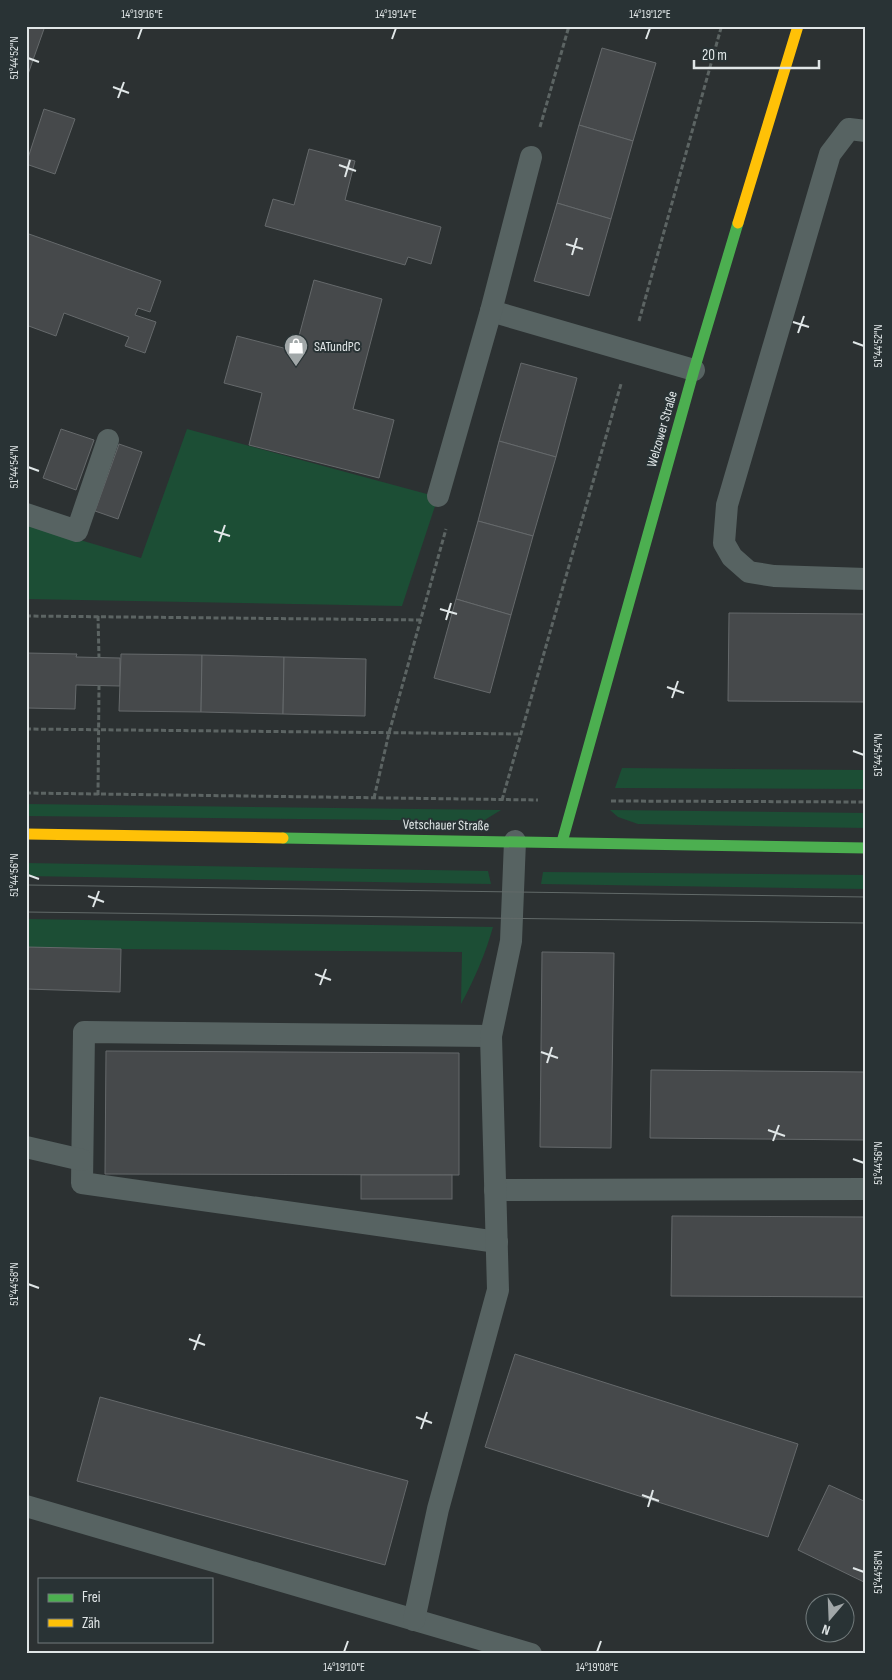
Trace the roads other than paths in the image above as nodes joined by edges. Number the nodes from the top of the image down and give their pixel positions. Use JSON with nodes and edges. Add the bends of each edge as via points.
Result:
{"nodes":[{"id":1,"x":798,"y":26,"type":"edge"},
{"id":2,"x":866,"y":131,"type":"edge"},
{"id":3,"x":532,"y":158,"type":"road end"},
{"id":4,"x":491,"y":310,"type":"junction"},
{"id":5,"x":694,"y":370,"type":"junction"},
{"id":6,"x":108,"y":440,"type":"dead end"},
{"id":7,"x":438,"y":496,"type":"dead end"},
{"id":8,"x":26,"y":514,"type":"edge"},
{"id":9,"x":866,"y":579,"type":"edge"},
{"id":10,"x":26,"y":834,"type":"edge"},
{"id":11,"x":515,"y":841,"type":"junction"},
{"id":12,"x":562,"y":842,"type":"junction"},
{"id":13,"x":866,"y":848,"type":"edge"},
{"id":14,"x":491,"y":1036,"type":"junction"},
{"id":15,"x":26,"y":1147,"type":"edge"},
{"id":16,"x":82,"y":1160,"type":"junction"},
{"id":17,"x":866,"y":1189,"type":"edge"},
{"id":18,"x":496,"y":1190,"type":"junction"},
{"id":19,"x":497,"y":1242,"type":"junction"},
{"id":20,"x":26,"y":1506,"type":"edge"},
{"id":21,"x":414,"y":1620,"type":"junction"},
{"id":22,"x":531,"y":1654,"type":"edge"}],
"edges":[{"from":1,"to":5,"type":"street","name":"Welzower Straße"},
{"from":2,"to":9,"type":"lane","via":[[849,129],[830,154],[727,505],[724,543],[732,558],[749,572]]},
{"from":3,"to":4,"type":"lane"},
{"from":4,"to":5,"type":"lane"},
{"from":4,"to":7,"type":"lane"},
{"from":5,"to":12,"type":"street","name":"Welzower Straße"},
{"from":6,"to":8,"type":"lane","via":[[77,531]]},
{"from":10,"to":11,"type":"street","name":"Vetschauer Straße"},
{"from":11,"to":12,"type":"street","name":"Vetschauer Straße"},
{"from":11,"to":14,"type":"lane","via":[[511,941]]},
{"from":12,"to":13,"type":"street","name":"Vetschauer Straße"},
{"from":14,"to":16,"type":"lane","via":[[84,1032]]},
{"from":14,"to":18,"type":"lane"},
{"from":15,"to":16,"type":"lane"},
{"from":16,"to":19,"type":"lane","via":[[82,1183]]},
{"from":17,"to":18,"type":"lane"},
{"from":18,"to":19,"type":"lane"},
{"from":19,"to":21,"type":"lane","via":[[498,1290],[438,1509]]},
{"from":20,"to":21,"type":"lane"},
{"from":21,"to":22,"type":"lane"}]}
